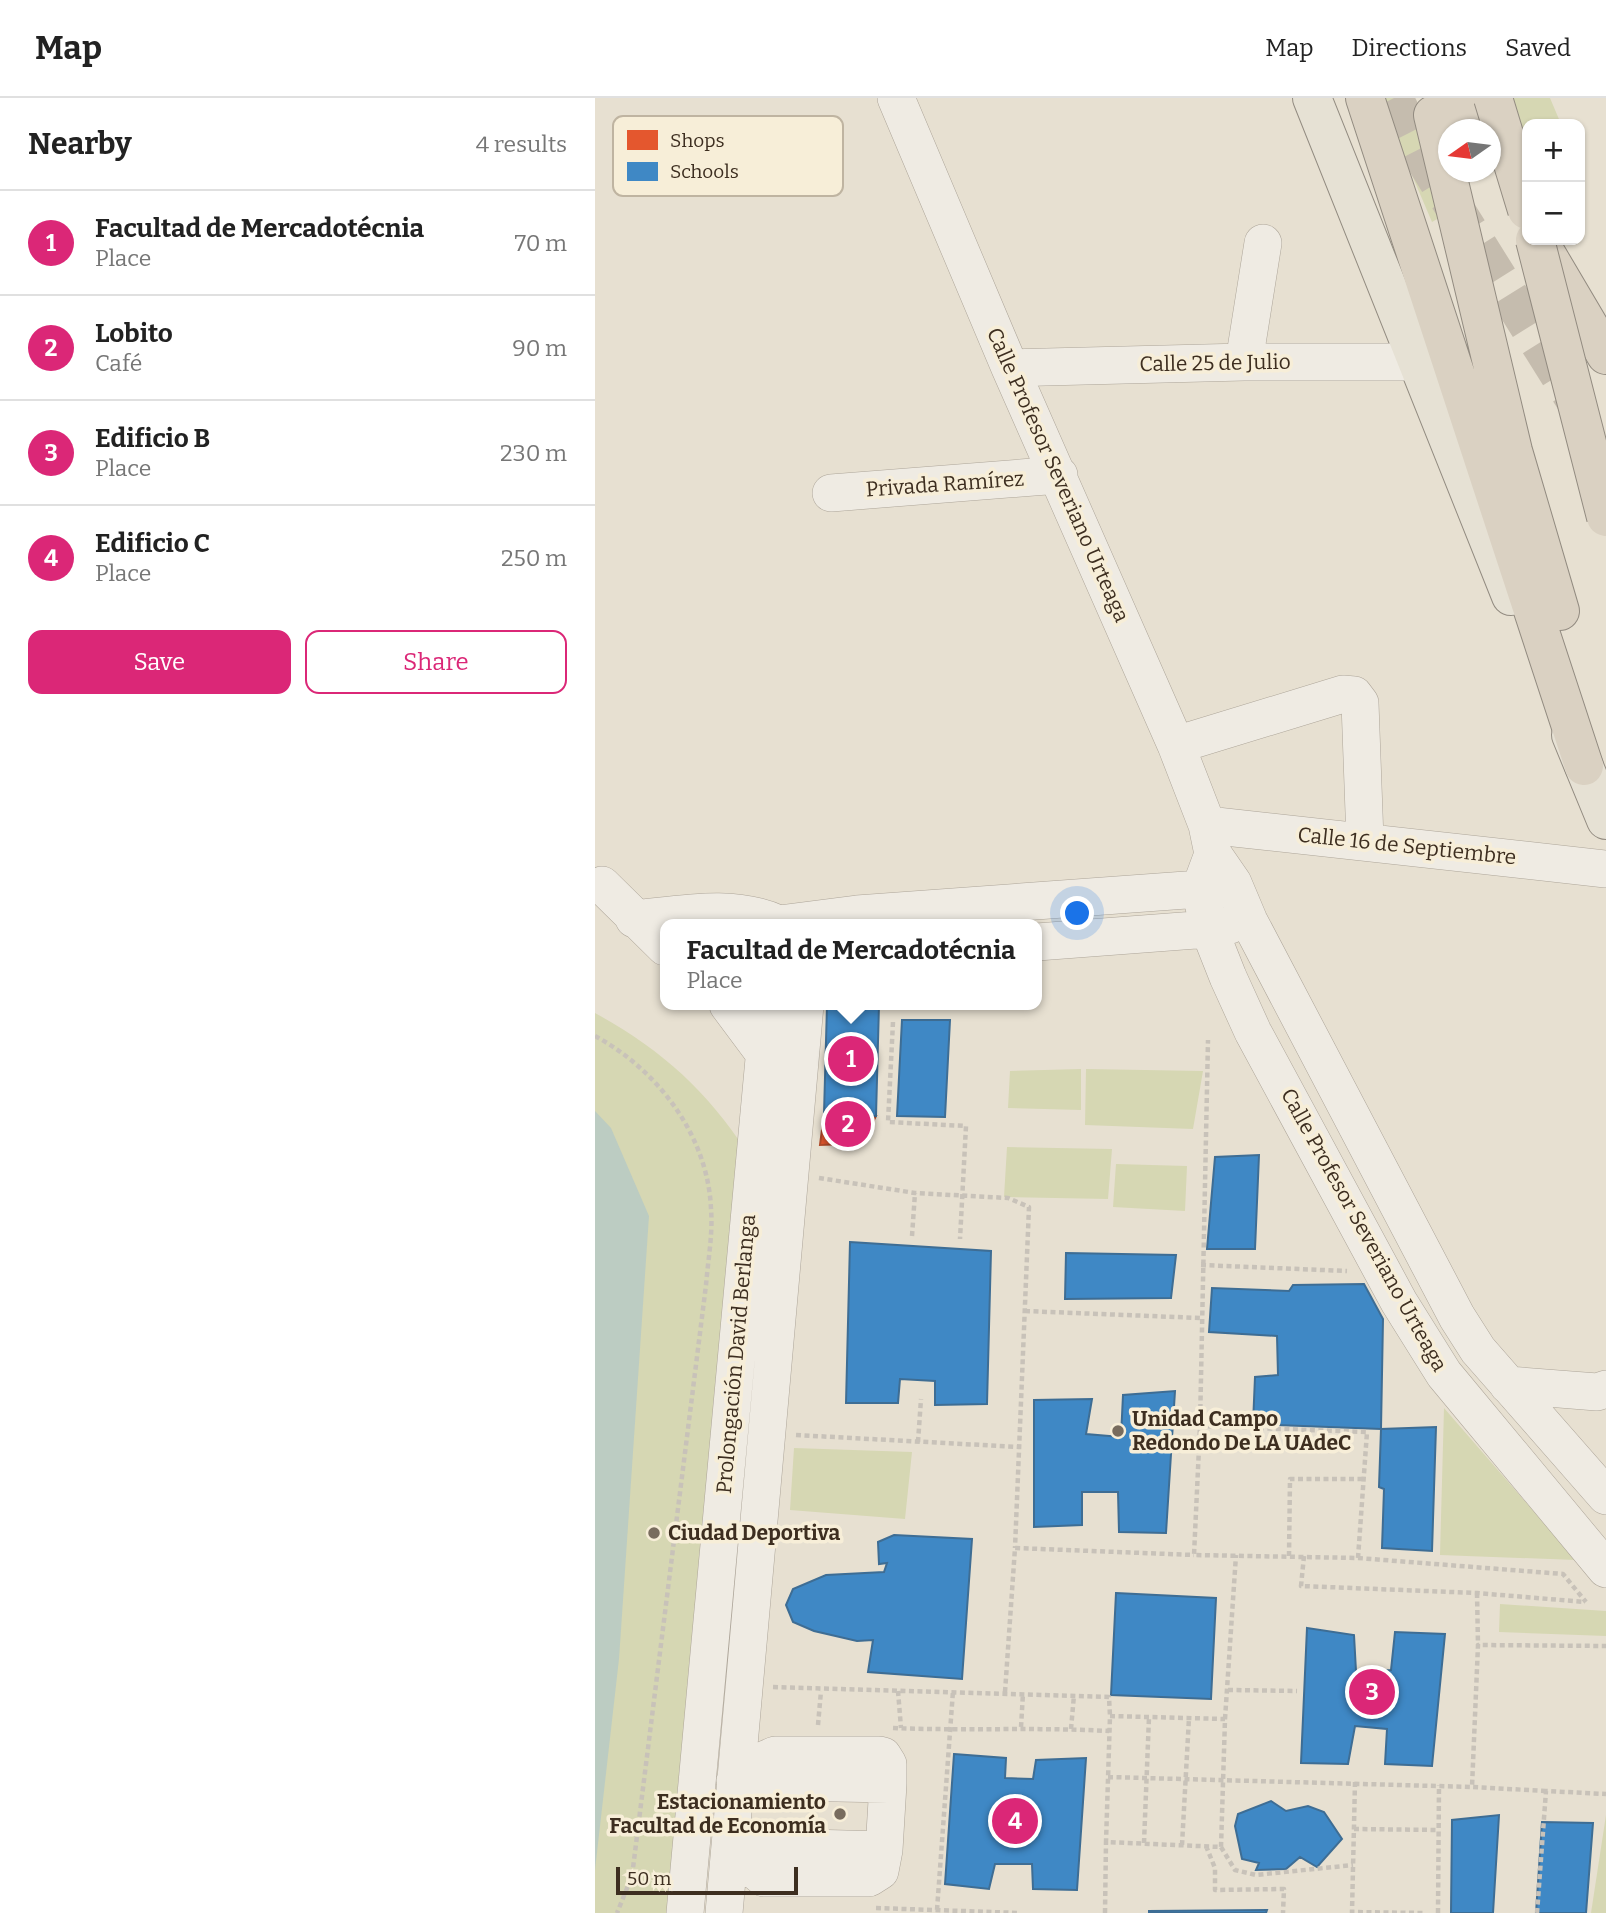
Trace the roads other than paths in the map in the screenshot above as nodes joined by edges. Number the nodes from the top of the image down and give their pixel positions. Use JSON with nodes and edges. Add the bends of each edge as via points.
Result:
{"nodes":[{"id":1,"x":897,"y":98,"type":"edge"},
{"id":2,"x":921,"y":98,"type":"edge"},
{"id":3,"x":1312,"y":98,"type":"edge"},
{"id":4,"x":1365,"y":98,"type":"edge"},
{"id":5,"x":1486,"y":98,"type":"edge"},
{"id":6,"x":1493,"y":98,"type":"edge"},
{"id":7,"x":1445,"y":106,"type":"edge"},
{"id":8,"x":1461,"y":119,"type":"edge"},
{"id":9,"x":914,"y":136,"type":"junction"},
{"id":10,"x":1522,"y":160,"type":"edge"},
{"id":11,"x":1501,"y":176,"type":"edge"},
{"id":12,"x":1522,"y":194,"type":"edge"},
{"id":13,"x":1522,"y":212,"type":"edge"},
{"id":14,"x":1263,"y":243,"type":"dead end"},
{"id":15,"x":1538,"y":245,"type":"edge"},
{"id":16,"x":1540,"y":245,"type":"edge"},
{"id":17,"x":1572,"y":245,"type":"edge"},
{"id":18,"x":1606,"y":304,"type":"edge"},
{"id":19,"x":1606,"y":355,"type":"edge"},
{"id":20,"x":1244,"y":362,"type":"junction"},
{"id":21,"x":1419,"y":362,"type":"junction"},
{"id":22,"x":1010,"y":368,"type":"junction"},
{"id":23,"x":1059,"y":475,"type":"junction"},
{"id":24,"x":831,"y":493,"type":"dead end"},
{"id":25,"x":1606,"y":517,"type":"edge"},
{"id":26,"x":1176,"y":745,"type":"junction"},
{"id":27,"x":1595,"y":762,"type":"edge"},
{"id":28,"x":1606,"y":820,"type":"edge"},
{"id":29,"x":1365,"y":840,"type":"junction"},
{"id":30,"x":1213,"y":862,"type":"junction"},
{"id":31,"x":1606,"y":869,"type":"edge"},
{"id":32,"x":602,"y":886,"type":"dead end"},
{"id":33,"x":634,"y":919,"type":"junction"},
{"id":34,"x":768,"y":919,"type":"edge"},
{"id":35,"x":818,"y":919,"type":"edge"},
{"id":36,"x":1249,"y":921,"type":"junction"},
{"id":37,"x":1209,"y":929,"type":"junction"},
{"id":38,"x":660,"y":942,"type":"edge"},
{"id":39,"x":1042,"y":942,"type":"edge"},
{"id":40,"x":732,"y":1010,"type":"edge"},
{"id":41,"x":768,"y":1010,"type":"edge"},
{"id":42,"x":805,"y":1010,"type":"edge"},
{"id":43,"x":763,"y":1052,"type":"junction"},
{"id":44,"x":800,"y":1059,"type":"junction"},
{"id":45,"x":1478,"y":1350,"type":"junction"},
{"id":46,"x":1444,"y":1374,"type":"junction"},
{"id":47,"x":1508,"y":1385,"type":"junction"},
{"id":48,"x":1606,"y":1389,"type":"edge"},
{"id":49,"x":1606,"y":1496,"type":"edge"},
{"id":50,"x":1606,"y":1569,"type":"edge"},
{"id":51,"x":749,"y":1781,"type":"junction"},
{"id":52,"x":743,"y":1846,"type":"junction"},
{"id":53,"x":685,"y":1913,"type":"edge"},
{"id":54,"x":724,"y":1913,"type":"edge"}],
"edges":[{"from":1,"to":9,"type":"street","name":"Calle Profesor Severiano Urteaga"},
{"from":2,"to":9,"type":"street"},
{"from":3,"to":21,"type":"main road"},
{"from":4,"to":27,"type":"highway"},
{"from":5,"to":10,"type":"highway","bridge":true},
{"from":6,"to":12,"type":"highway","bridge":true},
{"from":7,"to":8,"type":"highway"},
{"from":7,"to":27,"type":"highway","via":[[1513,451]]},
{"from":9,"to":22,"type":"street","name":"Calle Profesor Severiano Urteaga"},
{"from":11,"to":13,"type":"highway"},
{"from":14,"to":20,"type":"street"},
{"from":15,"to":25,"type":"highway","bridge":true},
{"from":16,"to":19,"type":"highway"},
{"from":17,"to":18,"type":"highway"},
{"from":20,"to":21,"type":"street","name":"Calle 25 de Julio"},
{"from":20,"to":22,"type":"street","name":"Calle 25 de Julio"},
{"from":21,"to":27,"type":"main road","via":[[1513,600]]},
{"from":22,"to":23,"type":"street","name":"Calle Profesor Severiano Urteaga"},
{"from":23,"to":24,"type":"street","name":"Privada Ramírez"},
{"from":23,"to":26,"type":"street","name":"Calle Profesor Severiano Urteaga"},
{"from":26,"to":29,"type":"street","via":[[1343,694],[1354,695],[1360,704]]},
{"from":26,"to":30,"type":"street","name":"Calle Profesor Severiano Urteaga"},
{"from":27,"to":28,"type":"main road"},
{"from":29,"to":30,"type":"street","name":"Calle 16 de Septiembre"},
{"from":29,"to":31,"type":"street","name":"Calle 16 de Septiembre"},
{"from":30,"to":35,"type":"street","name":"Calle 16 de Septiembre"},
{"from":30,"to":36,"type":"street","name":"Calle Profesor Severiano Urteaga"},
{"from":30,"to":37,"type":"street","name":"Calle Profesor Severiano Urteaga"},
{"from":32,"to":33,"type":"street"},
{"from":33,"to":34,"type":"street","via":[[719,911]]},
{"from":33,"to":38,"type":"street"},
{"from":36,"to":37,"type":"street"},
{"from":36,"to":45,"type":"street","name":"Calle Profesor Severiano Urteaga"},
{"from":37,"to":39,"type":"street"},
{"from":37,"to":46,"type":"street","name":"Calle Profesor Severiano Urteaga","via":[[1253,1032],[1383,1272]]},
{"from":40,"to":43,"type":"street"},
{"from":41,"to":43,"type":"street","name":"Prolongación David Berlanga"},
{"from":42,"to":44,"type":"street","name":"Prolongación David Berlanga"},
{"from":43,"to":44,"type":"street"},
{"from":43,"to":53,"type":"street","name":"Prolongación David Berlanga"},
{"from":44,"to":51,"type":"street","name":"Prolongación David Berlanga","via":[[744,1685]]},
{"from":45,"to":46,"type":"street"},
{"from":45,"to":47,"type":"street","name":"Calle Profesor Severiano Urteaga"},
{"from":46,"to":50,"type":"street","name":"Calle Profesor Severiano Urteaga"},
{"from":47,"to":48,"type":"street"},
{"from":47,"to":49,"type":"street","name":"Calle Profesor Severiano Urteaga"},
{"from":51,"to":52,"type":"street","name":"Prolongación David Berlanga"},
{"from":51,"to":52,"type":"street","via":[[775,1755],[883,1756],[888,1764],[884,1850],[880,1871],[869,1878],[764,1878]]},
{"from":52,"to":54,"type":"street","name":"Prolongación David Berlanga"}]}
